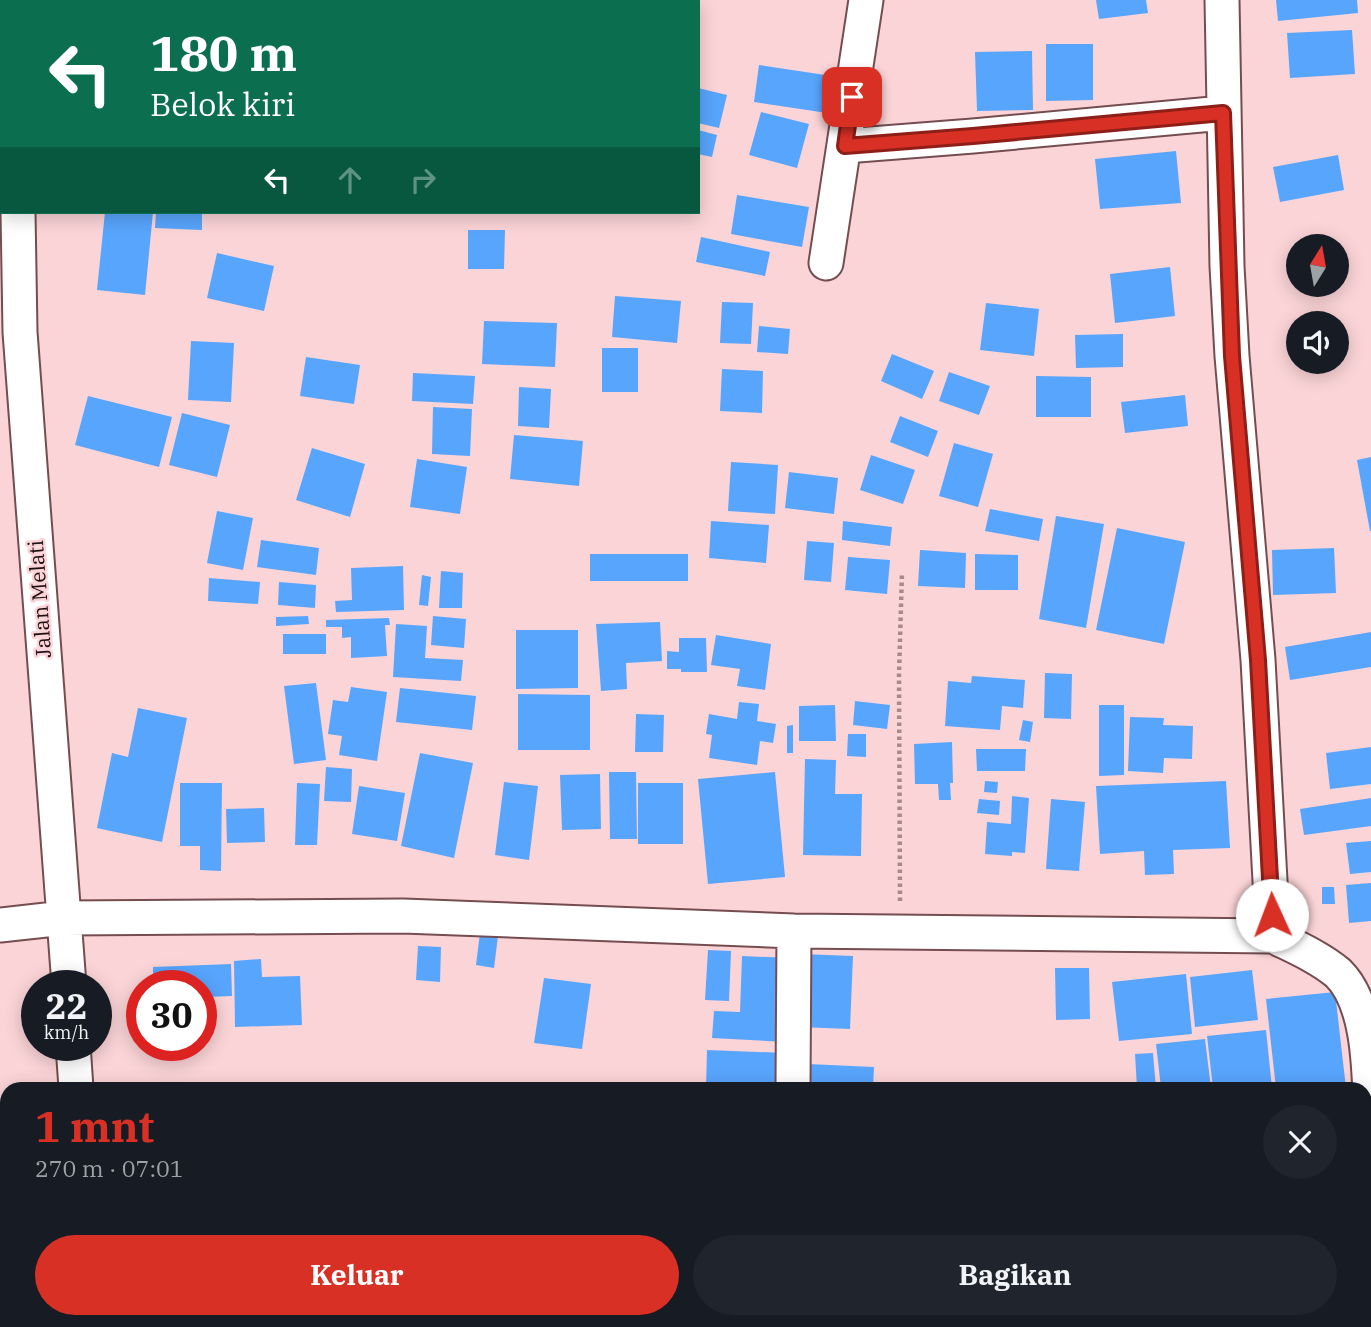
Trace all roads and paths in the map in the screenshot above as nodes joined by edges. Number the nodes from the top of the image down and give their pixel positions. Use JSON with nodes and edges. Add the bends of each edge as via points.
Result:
{"nodes":[{"id":1,"x":866,"y":0,"type":"edge"},
{"id":2,"x":1222,"y":0,"type":"edge"},
{"id":3,"x":1223,"y":113,"type":"junction"},
{"id":4,"x":845,"y":146,"type":"junction"},
{"id":5,"x":18,"y":214,"type":"edge"},
{"id":6,"x":826,"y":262,"type":"dead end"},
{"id":7,"x":902,"y":572,"type":"dead end"},
{"id":8,"x":64,"y":918,"type":"junction"},
{"id":9,"x":0,"y":925,"type":"edge"},
{"id":10,"x":794,"y":931,"type":"junction"},
{"id":11,"x":900,"y":933,"type":"junction"},
{"id":12,"x":1273,"y":936,"type":"junction"},
{"id":13,"x":68,"y":970,"type":"edge"},
{"id":14,"x":74,"y":1061,"type":"edge"},
{"id":15,"x":76,"y":1082,"type":"edge"},
{"id":16,"x":793,"y":1082,"type":"edge"},
{"id":17,"x":1369,"y":1082,"type":"edge"}],
"edges":[{"from":1,"to":4,"type":"street"},
{"from":2,"to":3,"type":"street"},
{"from":3,"to":4,"type":"street"},
{"from":3,"to":12,"type":"street","via":[[1232,356],[1258,660]]},
{"from":4,"to":6,"type":"street"},
{"from":5,"to":8,"type":"street","name":"Jalan Melati","via":[[20,332]]},
{"from":7,"to":11,"type":"path"},
{"from":8,"to":9,"type":"street"},
{"from":8,"to":10,"type":"street","via":[[403,916]]},
{"from":8,"to":13,"type":"street","name":"Jalan Melati"},
{"from":10,"to":11,"type":"street"},
{"from":10,"to":16,"type":"street"},
{"from":11,"to":12,"type":"street"},
{"from":12,"to":17,"type":"street","via":[[1339,974],[1354,991],[1367,1034]]},
{"from":14,"to":15,"type":"street"}]}
